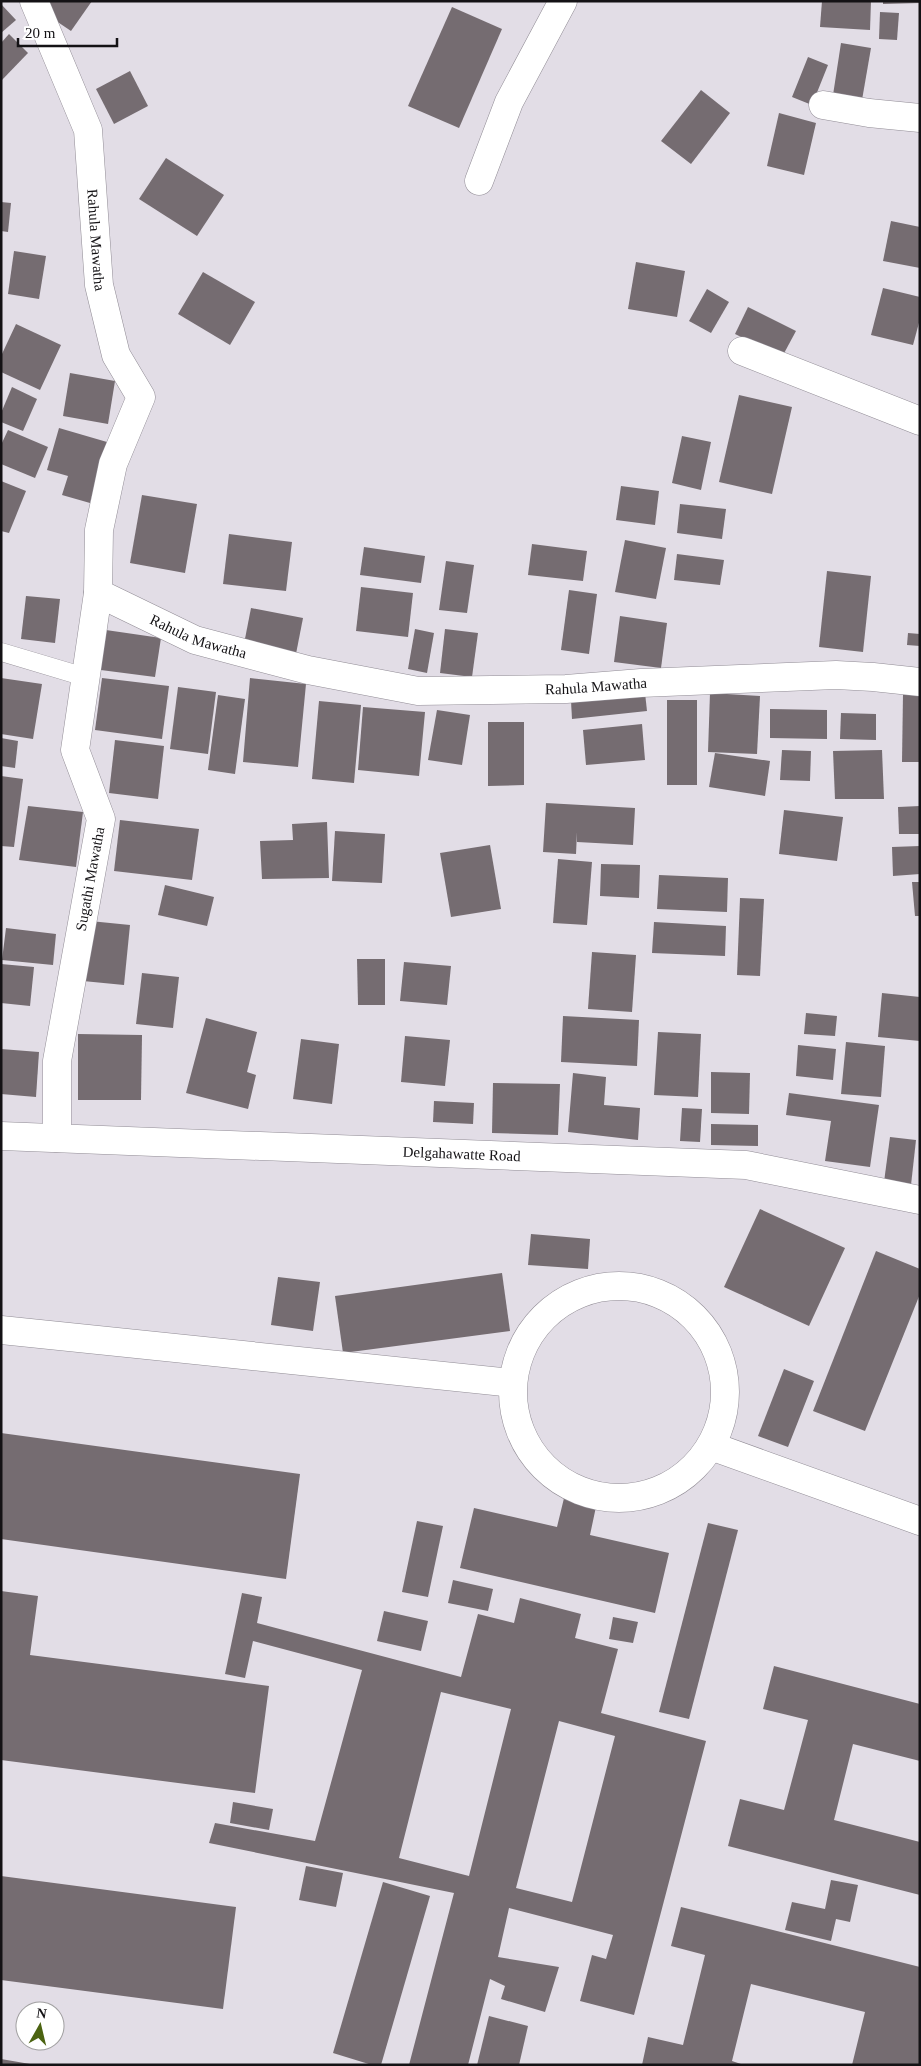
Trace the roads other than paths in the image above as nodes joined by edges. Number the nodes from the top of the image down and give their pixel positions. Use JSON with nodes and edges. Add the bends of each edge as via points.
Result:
{"nodes":[{"id":1,"x":34,"y":1,"type":"edge"},
{"id":2,"x":563,"y":1,"type":"edge"},
{"id":3,"x":823,"y":105,"type":"dead end"},
{"id":4,"x":920,"y":118,"type":"edge"},
{"id":5,"x":479,"y":181,"type":"dead end"},
{"id":6,"x":742,"y":351,"type":"dead end"},
{"id":7,"x":920,"y":421,"type":"edge"},
{"id":8,"x":98,"y":593,"type":"junction"},
{"id":9,"x":1,"y":652,"type":"edge"},
{"id":10,"x":85,"y":677,"type":"junction"},
{"id":11,"x":920,"y":682,"type":"edge"},
{"id":12,"x":1,"y":1136,"type":"edge"},
{"id":13,"x":57,"y":1138,"type":"junction"},
{"id":14,"x":920,"y":1200,"type":"edge"},
{"id":15,"x":1,"y":1330,"type":"edge"},
{"id":16,"x":512,"y":1383,"type":"junction"},
{"id":17,"x":711,"y":1446,"type":"junction"},
{"id":18,"x":920,"y":1520,"type":"edge"}],
"edges":[{"from":1,"to":8,"type":"street","name":"Rahula Mawatha","via":[[88,130],[99,285],[116,355],[141,397],[113,464],[99,530]]},
{"from":2,"to":5,"type":"street","via":[[509,102]]},
{"from":3,"to":4,"type":"street"},
{"from":6,"to":7,"type":"street"},
{"from":8,"to":10,"type":"street","name":"Sugathi Mawatha"},
{"from":8,"to":11,"type":"street","name":"Rahula Mawatha","via":[[195,640],[308,670],[418,692],[566,690],[641,683],[836,675]]},
{"from":9,"to":10,"type":"lane"},
{"from":10,"to":13,"type":"street","name":"Sugathi Mawatha","via":[[75,750],[101,820],[58,1061]]},
{"from":12,"to":13,"type":"street","name":"Delgahawatte Road"},
{"from":13,"to":14,"type":"street","name":"Delgahawatte Road","via":[[746,1165]]},
{"from":15,"to":16,"type":"street"},
{"from":16,"to":17,"type":"street","via":[[515,1419],[530,1451],[554,1477],[586,1494],[622,1498],[657,1491],[688,1473]]},
{"from":16,"to":17,"type":"street","via":[[520,1350],[539,1321],[567,1299],[599,1288],[634,1287],[667,1298],[695,1318],[715,1346],[725,1379],[723,1414]]},
{"from":17,"to":18,"type":"street"}]}
